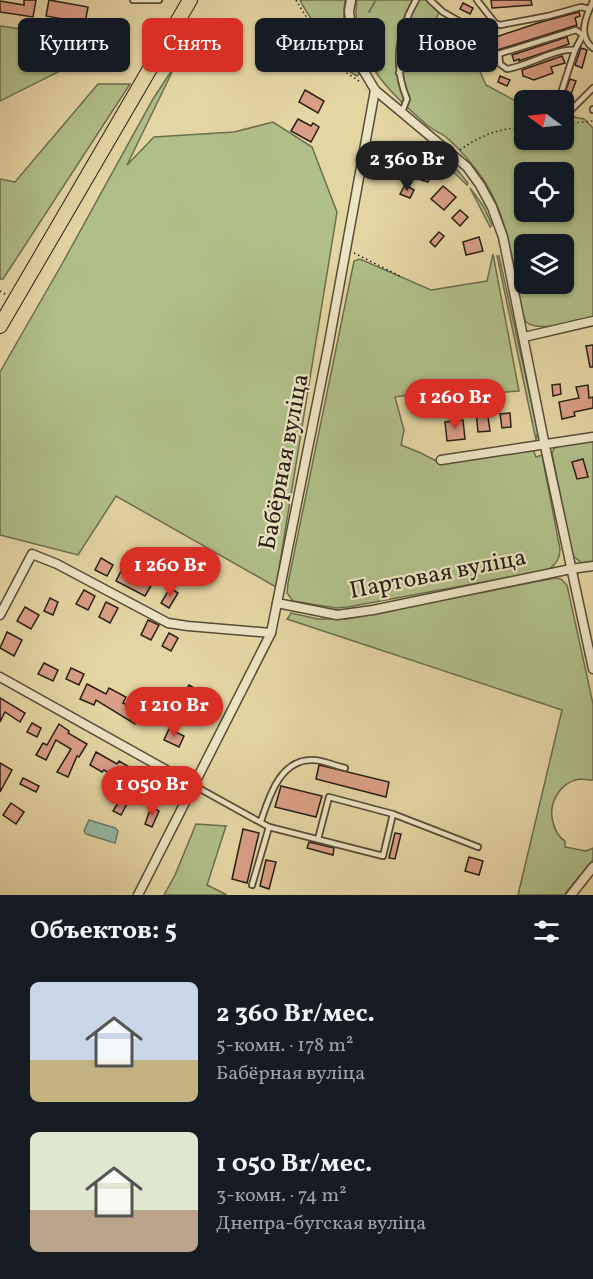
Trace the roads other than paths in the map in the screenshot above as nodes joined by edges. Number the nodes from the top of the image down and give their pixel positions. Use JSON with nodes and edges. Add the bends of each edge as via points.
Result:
{"nodes":[{"id":1,"x":133,"y":0,"type":"edge"},
{"id":2,"x":159,"y":0,"type":"edge"},
{"id":3,"x":190,"y":0,"type":"edge"},
{"id":4,"x":351,"y":0,"type":"edge"},
{"id":5,"x":416,"y":0,"type":"edge"},
{"id":6,"x":430,"y":0,"type":"edge"},
{"id":7,"x":477,"y":0,"type":"edge"},
{"id":8,"x":593,"y":1,"type":"edge"},
{"id":9,"x":589,"y":9,"type":"junction"},
{"id":10,"x":454,"y":18,"type":"edge"},
{"id":11,"x":583,"y":35,"type":"junction"},
{"id":12,"x":593,"y":48,"type":"edge"},
{"id":13,"x":574,"y":50,"type":"junction"},
{"id":14,"x":499,"y":54,"type":"junction"},
{"id":15,"x":399,"y":73,"type":"junction"},
{"id":16,"x":593,"y":87,"type":"edge"},
{"id":17,"x":375,"y":90,"type":"junction"},
{"id":18,"x":562,"y":90,"type":"edge"},
{"id":19,"x":574,"y":107,"type":"edge"},
{"id":20,"x":402,"y":111,"type":"junction"},
{"id":21,"x":593,"y":321,"type":"edge"},
{"id":22,"x":0,"y":326,"type":"edge"},
{"id":23,"x":524,"y":337,"type":"junction"},
{"id":24,"x":593,"y":437,"type":"edge"},
{"id":25,"x":545,"y":446,"type":"junction"},
{"id":26,"x":441,"y":460,"type":"dead end"},
{"id":27,"x":593,"y":566,"type":"edge"},
{"id":28,"x":571,"y":569,"type":"junction"},
{"id":29,"x":277,"y":603,"type":"junction"},
{"id":30,"x":0,"y":615,"type":"edge"},
{"id":31,"x":271,"y":633,"type":"junction"},
{"id":32,"x":593,"y":669,"type":"edge"},
{"id":33,"x":0,"y":677,"type":"edge"},
{"id":34,"x":345,"y":768,"type":"dead end"},
{"id":35,"x":194,"y":785,"type":"junction"},
{"id":36,"x":393,"y":814,"type":"junction"},
{"id":37,"x":261,"y":821,"type":"junction"},
{"id":38,"x":269,"y":827,"type":"junction"},
{"id":39,"x":318,"y":839,"type":"junction"},
{"id":40,"x":478,"y":847,"type":"dead end"},
{"id":41,"x":593,"y":867,"type":"edge"},
{"id":42,"x":252,"y":885,"type":"dead end"},
{"id":43,"x":138,"y":895,"type":"edge"},
{"id":44,"x":571,"y":895,"type":"edge"}],
"edges":[{"from":1,"to":2,"type":"lane"},
{"from":3,"to":22,"type":"main road"},
{"from":4,"to":17,"type":"street","via":[[352,37],[362,68]]},
{"from":5,"to":15,"type":"lane","via":[[404,24]]},
{"from":6,"to":10,"type":"lane"},
{"from":7,"to":9,"type":"lane","via":[[500,25],[580,7]]},
{"from":8,"to":9,"type":"lane"},
{"from":9,"to":11,"type":"lane"},
{"from":11,"to":12,"type":"lane"},
{"from":11,"to":13,"type":"lane"},
{"from":11,"to":14,"type":"lane","via":[[576,30]]},
{"from":13,"to":14,"type":"lane","via":[[554,52],[507,69],[500,64]]},
{"from":13,"to":18,"type":"lane"},
{"from":14,"to":15,"type":"lane","via":[[464,62],[412,64]]},
{"from":15,"to":20,"type":"lane","via":[[407,99]]},
{"from":16,"to":19,"type":"lane"},
{"from":17,"to":20,"type":"street"},
{"from":17,"to":29,"type":"street","name":"Бабёрная вуліца"},
{"from":20,"to":23,"type":"street","via":[[466,167],[492,207],[503,237]]},
{"from":21,"to":23,"type":"street"},
{"from":23,"to":25,"type":"street"},
{"from":24,"to":25,"type":"street"},
{"from":25,"to":26,"type":"street","via":[[535,444]]},
{"from":25,"to":28,"type":"street"},
{"from":27,"to":28,"type":"street","name":"Партовая вуліца"},
{"from":28,"to":29,"type":"street","name":"Партовая вуліца","via":[[337,615]]},
{"from":28,"to":32,"type":"street"},
{"from":29,"to":31,"type":"street","name":"Бабёрная вуліца"},
{"from":30,"to":31,"type":"street","via":[[32,554],[168,623]]},
{"from":31,"to":35,"type":"street","name":"Бабёрная вуліца"},
{"from":33,"to":35,"type":"street"},
{"from":34,"to":37,"type":"lane","via":[[315,760],[291,766],[272,788]]},
{"from":35,"to":37,"type":"lane"},
{"from":35,"to":43,"type":"street","name":"Бабёрная вуліца"},
{"from":36,"to":39,"type":"lane","via":[[329,797]]},
{"from":36,"to":39,"type":"lane","via":[[383,856]]},
{"from":36,"to":40,"type":"lane"},
{"from":37,"to":38,"type":"lane"},
{"from":38,"to":39,"type":"lane"},
{"from":38,"to":42,"type":"lane"},
{"from":41,"to":44,"type":"street"}]}
